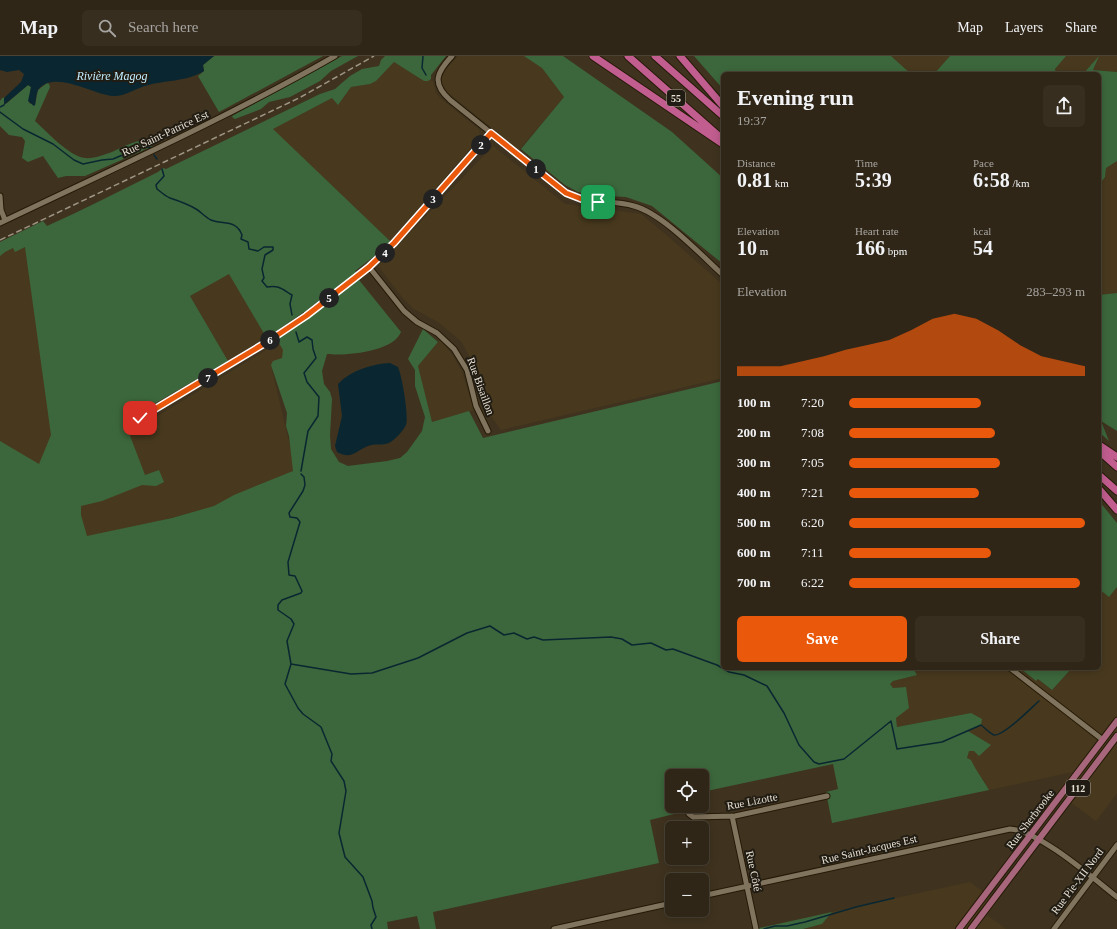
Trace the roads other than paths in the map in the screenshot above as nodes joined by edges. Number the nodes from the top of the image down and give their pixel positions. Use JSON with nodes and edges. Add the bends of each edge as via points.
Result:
{"nodes":[{"id":1,"x":335,"y":56,"type":"edge"},
{"id":2,"x":452,"y":56,"type":"edge"},
{"id":3,"x":593,"y":56,"type":"edge"},
{"id":4,"x":628,"y":56,"type":"edge"},
{"id":5,"x":656,"y":56,"type":"edge"},
{"id":6,"x":680,"y":56,"type":"edge"},
{"id":7,"x":721,"y":104,"type":"edge"},
{"id":8,"x":721,"y":114,"type":"edge"},
{"id":9,"x":491,"y":133,"type":"junction"},
{"id":10,"x":721,"y":138,"type":"edge"},
{"id":11,"x":721,"y":143,"type":"edge"},
{"id":12,"x":0,"y":196,"type":"edge"},
{"id":13,"x":2,"y":222,"type":"edge"},
{"id":14,"x":369,"y":267,"type":"junction"},
{"id":15,"x":721,"y":272,"type":"edge"},
{"id":16,"x":134,"y":421,"type":"dead end"},
{"id":17,"x":488,"y":431,"type":"dead end"},
{"id":18,"x":1101,"y":446,"type":"edge"},
{"id":19,"x":1101,"y":453,"type":"edge"},
{"id":20,"x":1117,"y":457,"type":"edge"},
{"id":21,"x":1117,"y":467,"type":"edge"},
{"id":22,"x":1101,"y":477,"type":"edge"},
{"id":23,"x":1101,"y":491,"type":"edge"},
{"id":24,"x":1117,"y":491,"type":"edge"},
{"id":25,"x":1117,"y":510,"type":"edge"},
{"id":26,"x":1013,"y":670,"type":"edge"},
{"id":27,"x":1117,"y":721,"type":"edge"},
{"id":28,"x":1117,"y":736,"type":"edge"},
{"id":29,"x":1103,"y":740,"type":"junction"},
{"id":30,"x":827,"y":796,"type":"dead end"},
{"id":31,"x":689,"y":813,"type":"edge"},
{"id":32,"x":732,"y":816,"type":"junction"},
{"id":33,"x":1031,"y":835,"type":"junction"},
{"id":34,"x":1039,"y":839,"type":"junction"},
{"id":35,"x":1117,"y":845,"type":"edge"},
{"id":36,"x":1092,"y":878,"type":"junction"},
{"id":37,"x":747,"y":887,"type":"junction"},
{"id":38,"x":709,"y":895,"type":"edge"},
{"id":39,"x":1117,"y":898,"type":"edge"},
{"id":40,"x":665,"y":905,"type":"edge"},
{"id":41,"x":554,"y":929,"type":"edge"},
{"id":42,"x":756,"y":929,"type":"edge"},
{"id":43,"x":959,"y":929,"type":"edge"},
{"id":44,"x":971,"y":929,"type":"edge"},
{"id":45,"x":1054,"y":929,"type":"edge"}],
"edges":[{"from":1,"to":13,"type":"street","name":"Rue Saint-Patrice Est","via":[[216,120]]},
{"from":2,"to":9,"type":"street","via":[[440,71],[440,90]]},
{"from":3,"to":11,"type":"highway"},
{"from":4,"to":10,"type":"highway","number":"55"},
{"from":5,"to":8,"type":"highway","number":"55"},
{"from":6,"to":7,"type":"highway"},
{"from":9,"to":14,"type":"street","via":[[394,243]]},
{"from":9,"to":15,"type":"street","via":[[572,196],[591,202],[631,205],[656,216]]},
{"from":12,"to":13,"type":"street"},
{"from":14,"to":16,"type":"street","via":[[306,316],[267,342]]},
{"from":14,"to":17,"type":"street","name":"Rue Bisaillon","via":[[410,316],[437,332],[454,349],[467,370],[476,406]]},
{"from":18,"to":20,"type":"highway"},
{"from":19,"to":21,"type":"highway"},
{"from":22,"to":24,"type":"highway"},
{"from":23,"to":25,"type":"highway"},
{"from":26,"to":29,"type":"street"},
{"from":27,"to":29,"type":"main road","name":"Rue Sherbrooke","number":"112"},
{"from":28,"to":34,"type":"main road","name":"Rue Sherbrooke","number":"112"},
{"from":29,"to":33,"type":"main road","name":"Rue Sherbrooke","number":"112"},
{"from":30,"to":32,"type":"street","name":"Rue Lizotte"},
{"from":31,"to":32,"type":"street","name":"Rue Lizotte","via":[[693,817]]},
{"from":32,"to":37,"type":"street","name":"Rue Côté"},
{"from":33,"to":34,"type":"street","name":"Rue Saint-Jacques Est"},
{"from":33,"to":37,"type":"street","name":"Rue Saint-Jacques Est","via":[[1017,830],[1003,830]]},
{"from":33,"to":43,"type":"main road","name":"Rue Sherbrooke","number":"112"},
{"from":34,"to":36,"type":"street","name":"Rue Saint-Jacques Est"},
{"from":34,"to":44,"type":"main road","name":"Rue Sherbrooke","number":"112"},
{"from":35,"to":36,"type":"street","name":"Rue Pie-XII Nord"},
{"from":36,"to":39,"type":"street","name":"Rue Saint-Jacques Est"},
{"from":36,"to":45,"type":"street","name":"Rue Pie-XII Nord"},
{"from":37,"to":38,"type":"street","name":"Rue Saint-Jacques Est"},
{"from":37,"to":42,"type":"street","name":"Rue Côté"},
{"from":40,"to":41,"type":"street"}]}
